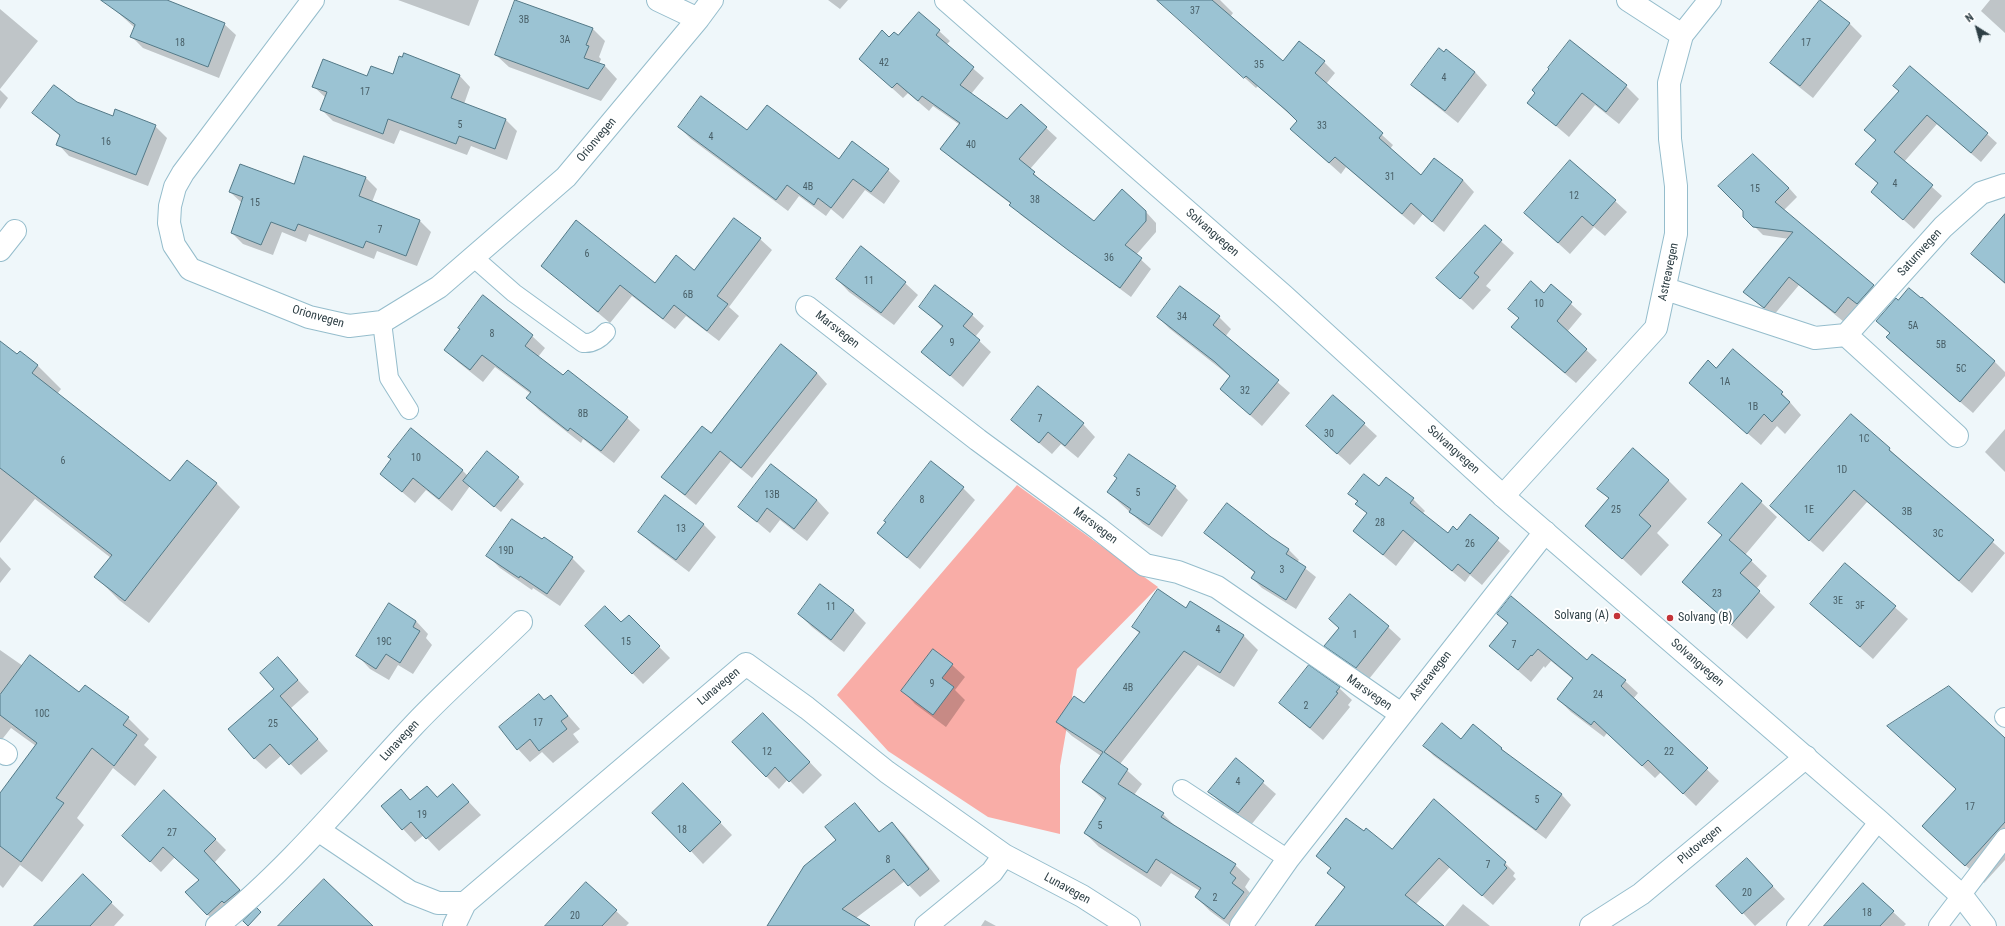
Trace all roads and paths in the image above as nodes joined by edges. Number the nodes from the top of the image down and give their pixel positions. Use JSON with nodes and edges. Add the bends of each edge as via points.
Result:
{"nodes":[{"id":1,"x":314,"y":0,"type":"edge"},
{"id":2,"x":658,"y":0,"type":"edge"},
{"id":3,"x":712,"y":0,"type":"edge"},
{"id":4,"x":946,"y":0,"type":"edge"},
{"id":5,"x":1628,"y":0,"type":"edge"},
{"id":6,"x":1710,"y":0,"type":"edge"},
{"id":7,"x":698,"y":19,"type":"junction"},
{"id":8,"x":1682,"y":34,"type":"junction"},
{"id":9,"x":2005,"y":185,"type":"edge"},
{"id":10,"x":15,"y":231,"type":"dead end"},
{"id":11,"x":0,"y":250,"type":"edge"},
{"id":12,"x":473,"y":257,"type":"junction"},
{"id":13,"x":1666,"y":289,"type":"junction"},
{"id":14,"x":807,"y":307,"type":"dead end"},
{"id":15,"x":382,"y":322,"type":"junction"},
{"id":16,"x":606,"y":332,"type":"dead end"},
{"id":17,"x":1846,"y":335,"type":"junction"},
{"id":18,"x":410,"y":410,"type":"dead end"},
{"id":19,"x":1957,"y":436,"type":"dead end"},
{"id":20,"x":1504,"y":496,"type":"junction"},
{"id":21,"x":1545,"y":532,"type":"junction"},
{"id":22,"x":521,"y":622,"type":"dead end"},
{"id":23,"x":1401,"y":714,"type":"junction"},
{"id":24,"x":1806,"y":758,"type":"junction"},
{"id":25,"x":1182,"y":789,"type":"dead end"},
{"id":26,"x":1879,"y":821,"type":"junction"},
{"id":27,"x":318,"y":830,"type":"junction"},
{"id":28,"x":2005,"y":838,"type":"edge"},
{"id":29,"x":1004,"y":855,"type":"junction"},
{"id":30,"x":1288,"y":859,"type":"junction"},
{"id":31,"x":1962,"y":896,"type":"junction"},
{"id":32,"x":465,"y":903,"type":"junction"},
{"id":33,"x":217,"y":926,"type":"edge"},
{"id":34,"x":454,"y":926,"type":"edge"},
{"id":35,"x":926,"y":926,"type":"edge"},
{"id":36,"x":1129,"y":926,"type":"edge"},
{"id":37,"x":1241,"y":926,"type":"edge"},
{"id":38,"x":1590,"y":926,"type":"edge"},
{"id":39,"x":1796,"y":926,"type":"edge"},
{"id":40,"x":1938,"y":926,"type":"edge"},
{"id":41,"x":1985,"y":926,"type":"edge"}],
"edges":[{"from":1,"to":15,"type":"street","name":"Orionvegen","via":[[183,173],[175,187],[169,223],[174,245],[190,269],[309,317],[349,326]]},
{"from":2,"to":7,"type":"street"},
{"from":3,"to":7,"type":"street","name":"Orionvegen"},
{"from":4,"to":20,"type":"street","name":"Solvangvegen","via":[[1284,296]]},
{"from":5,"to":8,"type":"street"},
{"from":6,"to":8,"type":"street","name":"Astreavegen"},
{"from":7,"to":12,"type":"street","name":"Orionvegen","via":[[566,177]]},
{"from":8,"to":13,"type":"street","name":"Astreavegen","via":[[1668,84],[1670,139],[1676,186],[1676,234]]},
{"from":9,"to":17,"type":"street","name":"Saturnvegen","via":[[1981,193],[1943,227]]},
{"from":10,"to":11,"type":"street"},
{"from":12,"to":15,"type":"street","name":"Orionvegen","via":[[439,287]]},
{"from":12,"to":16,"type":"lane","via":[[514,293],[583,343],[588,344],[600,339]]},
{"from":13,"to":17,"type":"street","via":[[1815,338]]},
{"from":13,"to":20,"type":"street","name":"Astreavegen","via":[[1656,328]]},
{"from":14,"to":23,"type":"street","name":"Marsvegen","via":[[1145,565],[1178,572],[1217,587]]},
{"from":15,"to":18,"type":"lane","via":[[389,378]]},
{"from":17,"to":19,"type":"street"},
{"from":20,"to":21,"type":"street","name":"Solvangvegen"},
{"from":21,"to":23,"type":"street","name":"Astreavegen"},
{"from":21,"to":24,"type":"street","name":"Solvangvegen"},
{"from":22,"to":27,"type":"street","name":"Lunavegen","via":[[415,724]]},
{"from":23,"to":30,"type":"street","name":"Astreavegen"},
{"from":24,"to":26,"type":"street","name":"Solvangvegen"},
{"from":24,"to":38,"type":"street","name":"Plutovegen","via":[[1641,894]]},
{"from":25,"to":30,"type":"lane"},
{"from":26,"to":31,"type":"street","name":"Solvangvegen"},
{"from":26,"to":39,"type":"lane"},
{"from":27,"to":32,"type":"street","via":[[410,892],[438,904]]},
{"from":27,"to":33,"type":"street","name":"Lunavegen","via":[[239,909]]},
{"from":28,"to":31,"type":"lane"},
{"from":29,"to":32,"type":"street","name":"Lunavegen","via":[[887,772],[807,708],[746,664]]},
{"from":29,"to":35,"type":"street","via":[[992,872]]},
{"from":29,"to":36,"type":"street","name":"Lunavegen","via":[[1082,896]]},
{"from":30,"to":37,"type":"street","name":"Astreavegen"},
{"from":31,"to":40,"type":"lane"},
{"from":31,"to":41,"type":"street","name":"Solvangvegen"},
{"from":32,"to":34,"type":"street","name":"Lunavegen"}]}
